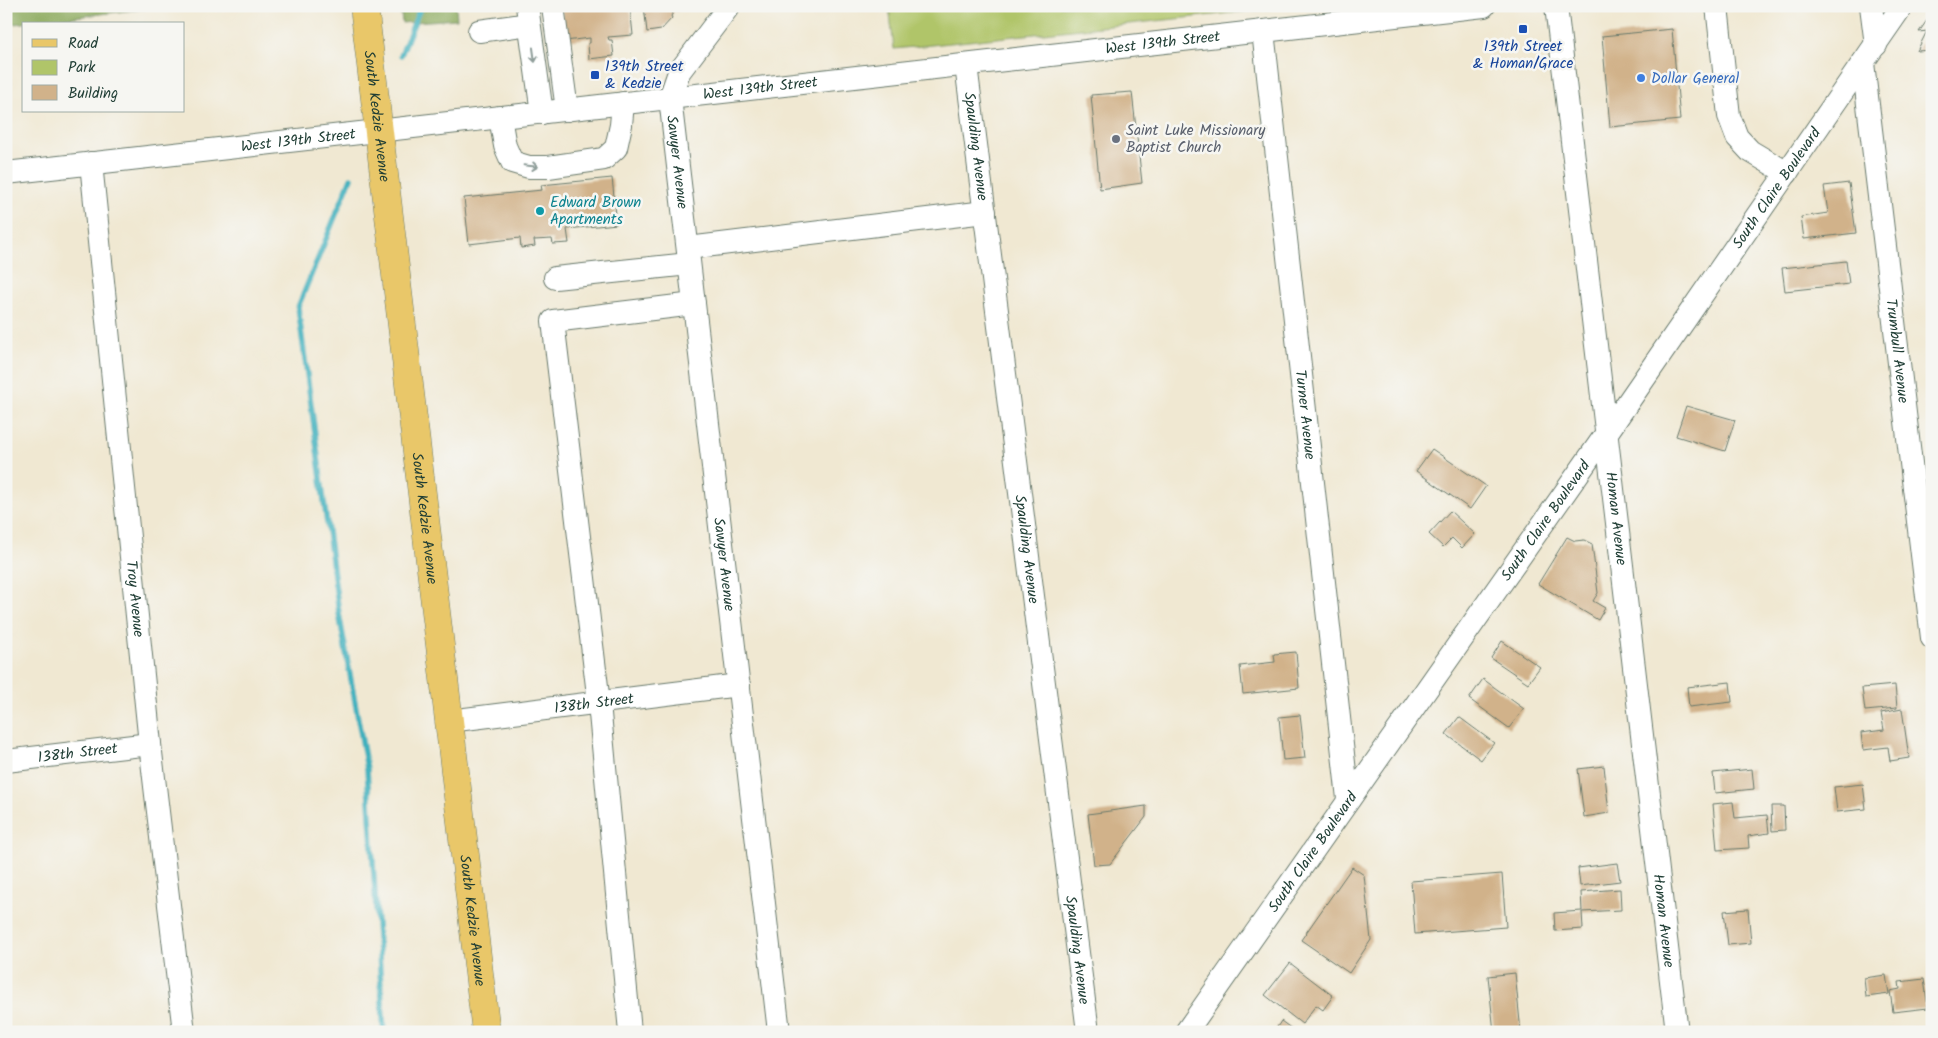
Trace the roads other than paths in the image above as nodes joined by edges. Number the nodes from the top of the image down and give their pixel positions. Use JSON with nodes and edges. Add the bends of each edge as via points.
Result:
{"nodes":[{"id":1,"x":364,"y":6,"type":"edge"},
{"id":2,"x":552,"y":6,"type":"edge"},
{"id":3,"x":730,"y":6,"type":"edge"},
{"id":4,"x":1484,"y":6,"type":"edge"},
{"id":5,"x":1556,"y":6,"type":"edge"},
{"id":6,"x":1717,"y":6,"type":"edge"},
{"id":7,"x":1871,"y":6,"type":"edge"},
{"id":8,"x":1902,"y":6,"type":"edge"},
{"id":9,"x":528,"y":15,"type":"edge"},
{"id":10,"x":479,"y":31,"type":"dead end"},
{"id":11,"x":1263,"y":31,"type":"junction"},
{"id":12,"x":1870,"y":54,"type":"junction"},
{"id":13,"x":966,"y":65,"type":"junction"},
{"id":14,"x":670,"y":98,"type":"junction"},
{"id":15,"x":622,"y":103,"type":"junction"},
{"id":16,"x":567,"y":110,"type":"junction"},
{"id":17,"x":542,"y":113,"type":"junction"},
{"id":18,"x":500,"y":117,"type":"junction"},
{"id":19,"x":378,"y":131,"type":"junction"},
{"id":20,"x":91,"y":163,"type":"junction"},
{"id":21,"x":6,"y":173,"type":"edge"},
{"id":22,"x":1788,"y":173,"type":"junction"},
{"id":23,"x":985,"y":212,"type":"junction"},
{"id":24,"x":688,"y":256,"type":"junction"},
{"id":25,"x":556,"y":278,"type":"dead end"},
{"id":26,"x":694,"y":304,"type":"junction"},
{"id":27,"x":1606,"y":434,"type":"junction"},
{"id":28,"x":1932,"y":638,"type":"edge"},
{"id":29,"x":739,"y":686,"type":"junction"},
{"id":30,"x":599,"y":703,"type":"junction"},
{"id":31,"x":449,"y":721,"type":"junction"},
{"id":32,"x":150,"y":744,"type":"junction"},
{"id":33,"x":6,"y":761,"type":"edge"},
{"id":34,"x":1348,"y":799,"type":"junction"},
{"id":35,"x":184,"y":1032,"type":"edge"},
{"id":36,"x":486,"y":1032,"type":"edge"},
{"id":37,"x":630,"y":1032,"type":"edge"},
{"id":38,"x":779,"y":1032,"type":"edge"},
{"id":39,"x":1088,"y":1032,"type":"edge"},
{"id":40,"x":1186,"y":1032,"type":"edge"},
{"id":41,"x":1677,"y":1032,"type":"edge"}],
"edges":[{"from":1,"to":19,"type":"main road","name":"South Kedzie Avenue"},
{"from":2,"to":16,"type":"street"},
{"from":3,"to":14,"type":"street","via":[[679,72]]},
{"from":4,"to":11,"type":"street","name":"West 139th Street"},
{"from":5,"to":27,"type":"street","name":"Homan Avenue"},
{"from":6,"to":22,"type":"street","via":[[1729,116],[1737,136],[1750,151]]},
{"from":7,"to":12,"type":"street","name":"Trumbull Avenue"},
{"from":8,"to":12,"type":"street","name":"South Claire Boulevard"},
{"from":9,"to":10,"type":"street"},
{"from":9,"to":17,"type":"street","one_way":true},
{"from":11,"to":13,"type":"street","name":"West 139th Street"},
{"from":11,"to":34,"type":"street","name":"Turner Avenue"},
{"from":12,"to":22,"type":"street","name":"South Claire Boulevard"},
{"from":12,"to":28,"type":"street","name":"Trumbull Avenue"},
{"from":13,"to":14,"type":"street","name":"West 139th Street"},
{"from":13,"to":23,"type":"street","name":"Spaulding Avenue"},
{"from":14,"to":15,"type":"street","name":"West 139th Street"},
{"from":14,"to":24,"type":"street","name":"Sawyer Avenue"},
{"from":15,"to":16,"type":"street","name":"West 139th Street"},
{"from":18,"to":15,"type":"street","one_way":true,"via":[[505,146],[512,162],[529,167],[548,167],[604,159],[616,148]]},
{"from":16,"to":17,"type":"street","name":"West 139th Street"},
{"from":17,"to":18,"type":"street","name":"West 139th Street"},
{"from":18,"to":19,"type":"street","name":"West 139th Street"},
{"from":19,"to":20,"type":"street","name":"West 139th Street"},
{"from":19,"to":31,"type":"main road","name":"South Kedzie Avenue"},
{"from":20,"to":21,"type":"street","name":"West 139th Street"},
{"from":20,"to":32,"type":"street","name":"Troy Avenue"},
{"from":22,"to":27,"type":"street","name":"South Claire Boulevard"},
{"from":23,"to":24,"type":"street"},
{"from":23,"to":39,"type":"street","name":"Spaulding Avenue"},
{"from":24,"to":25,"type":"street"},
{"from":24,"to":26,"type":"street","name":"Sawyer Avenue"},
{"from":26,"to":29,"type":"street","name":"Sawyer Avenue"},
{"from":26,"to":30,"type":"street","via":[[553,321]]},
{"from":27,"to":34,"type":"street","name":"South Claire Boulevard"},
{"from":27,"to":41,"type":"street","name":"Homan Avenue"},
{"from":29,"to":30,"type":"street","name":"138th Street"},
{"from":29,"to":38,"type":"street","name":"Sawyer Avenue"},
{"from":30,"to":31,"type":"street","name":"138th Street"},
{"from":30,"to":37,"type":"street"},
{"from":31,"to":36,"type":"main road","name":"South Kedzie Avenue"},
{"from":32,"to":33,"type":"street","name":"138th Street"},
{"from":32,"to":35,"type":"street","name":"Troy Avenue"},
{"from":34,"to":40,"type":"street","name":"South Claire Boulevard"}]}
